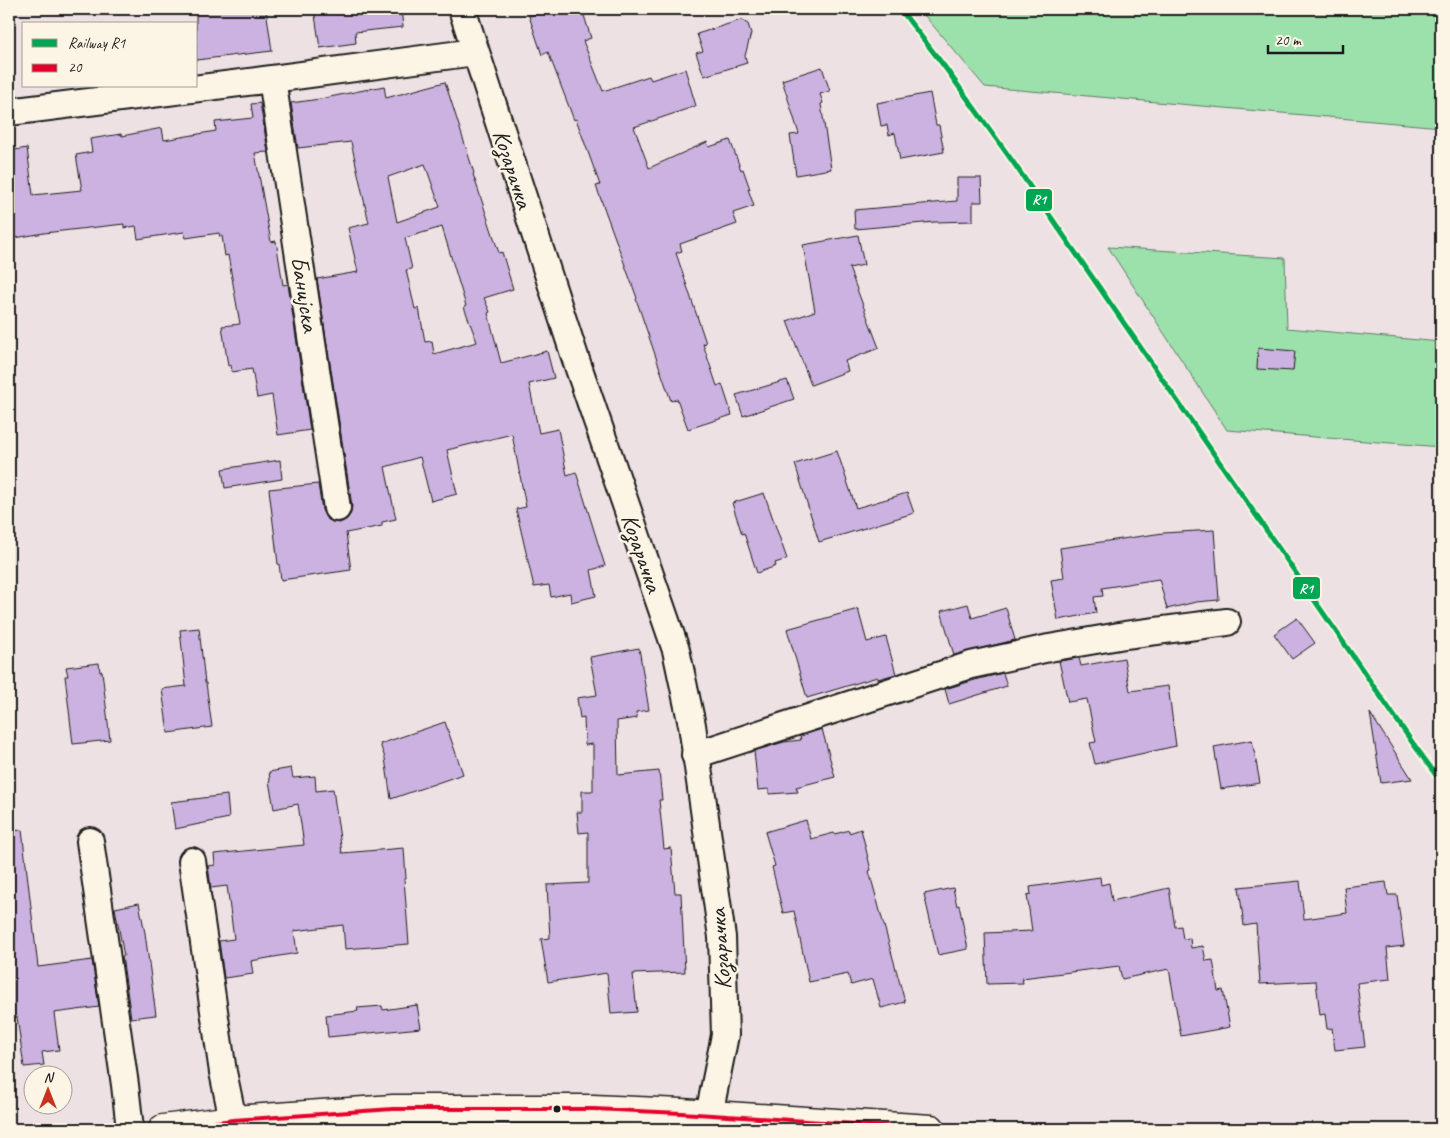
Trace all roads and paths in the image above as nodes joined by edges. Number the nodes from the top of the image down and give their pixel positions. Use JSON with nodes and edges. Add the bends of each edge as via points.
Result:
{"nodes":[{"id":1,"x":462,"y":9,"type":"edge"},
{"id":2,"x":475,"y":52,"type":"junction"},
{"id":3,"x":272,"y":79,"type":"junction"},
{"id":4,"x":9,"y":112,"type":"edge"},
{"id":5,"x":337,"y":508,"type":"dead end"},
{"id":6,"x":1227,"y":622,"type":"dead end"},
{"id":7,"x":695,"y":755,"type":"junction"},
{"id":8,"x":90,"y":841,"type":"dead end"},
{"id":9,"x":192,"y":861,"type":"dead end"},
{"id":10,"x":709,"y":1115,"type":"junction"},
{"id":11,"x":233,"y":1120,"type":"junction"},
{"id":12,"x":130,"y":1129,"type":"edge"},
{"id":13,"x":163,"y":1129,"type":"edge"},
{"id":14,"x":930,"y":1129,"type":"edge"}],
"edges":[{"from":1,"to":2,"type":"street","name":"Козарачка"},
{"from":2,"to":3,"type":"street"},
{"from":2,"to":7,"type":"street","name":"Козарачка","via":[[676,650]]},
{"from":3,"to":4,"type":"street"},
{"from":3,"to":5,"type":"street","name":"Банијска"},
{"from":6,"to":7,"type":"street","via":[[1125,635],[971,665]]},
{"from":7,"to":10,"type":"street","name":"Козарачка","via":[[722,937],[725,1035]]},
{"from":8,"to":12,"type":"street"},
{"from":9,"to":11,"type":"street","via":[[222,1072]]},
{"from":10,"to":11,"type":"main road","via":[[593,1109],[402,1109]]},
{"from":10,"to":14,"type":"main road"},
{"from":11,"to":13,"type":"main road"}]}
